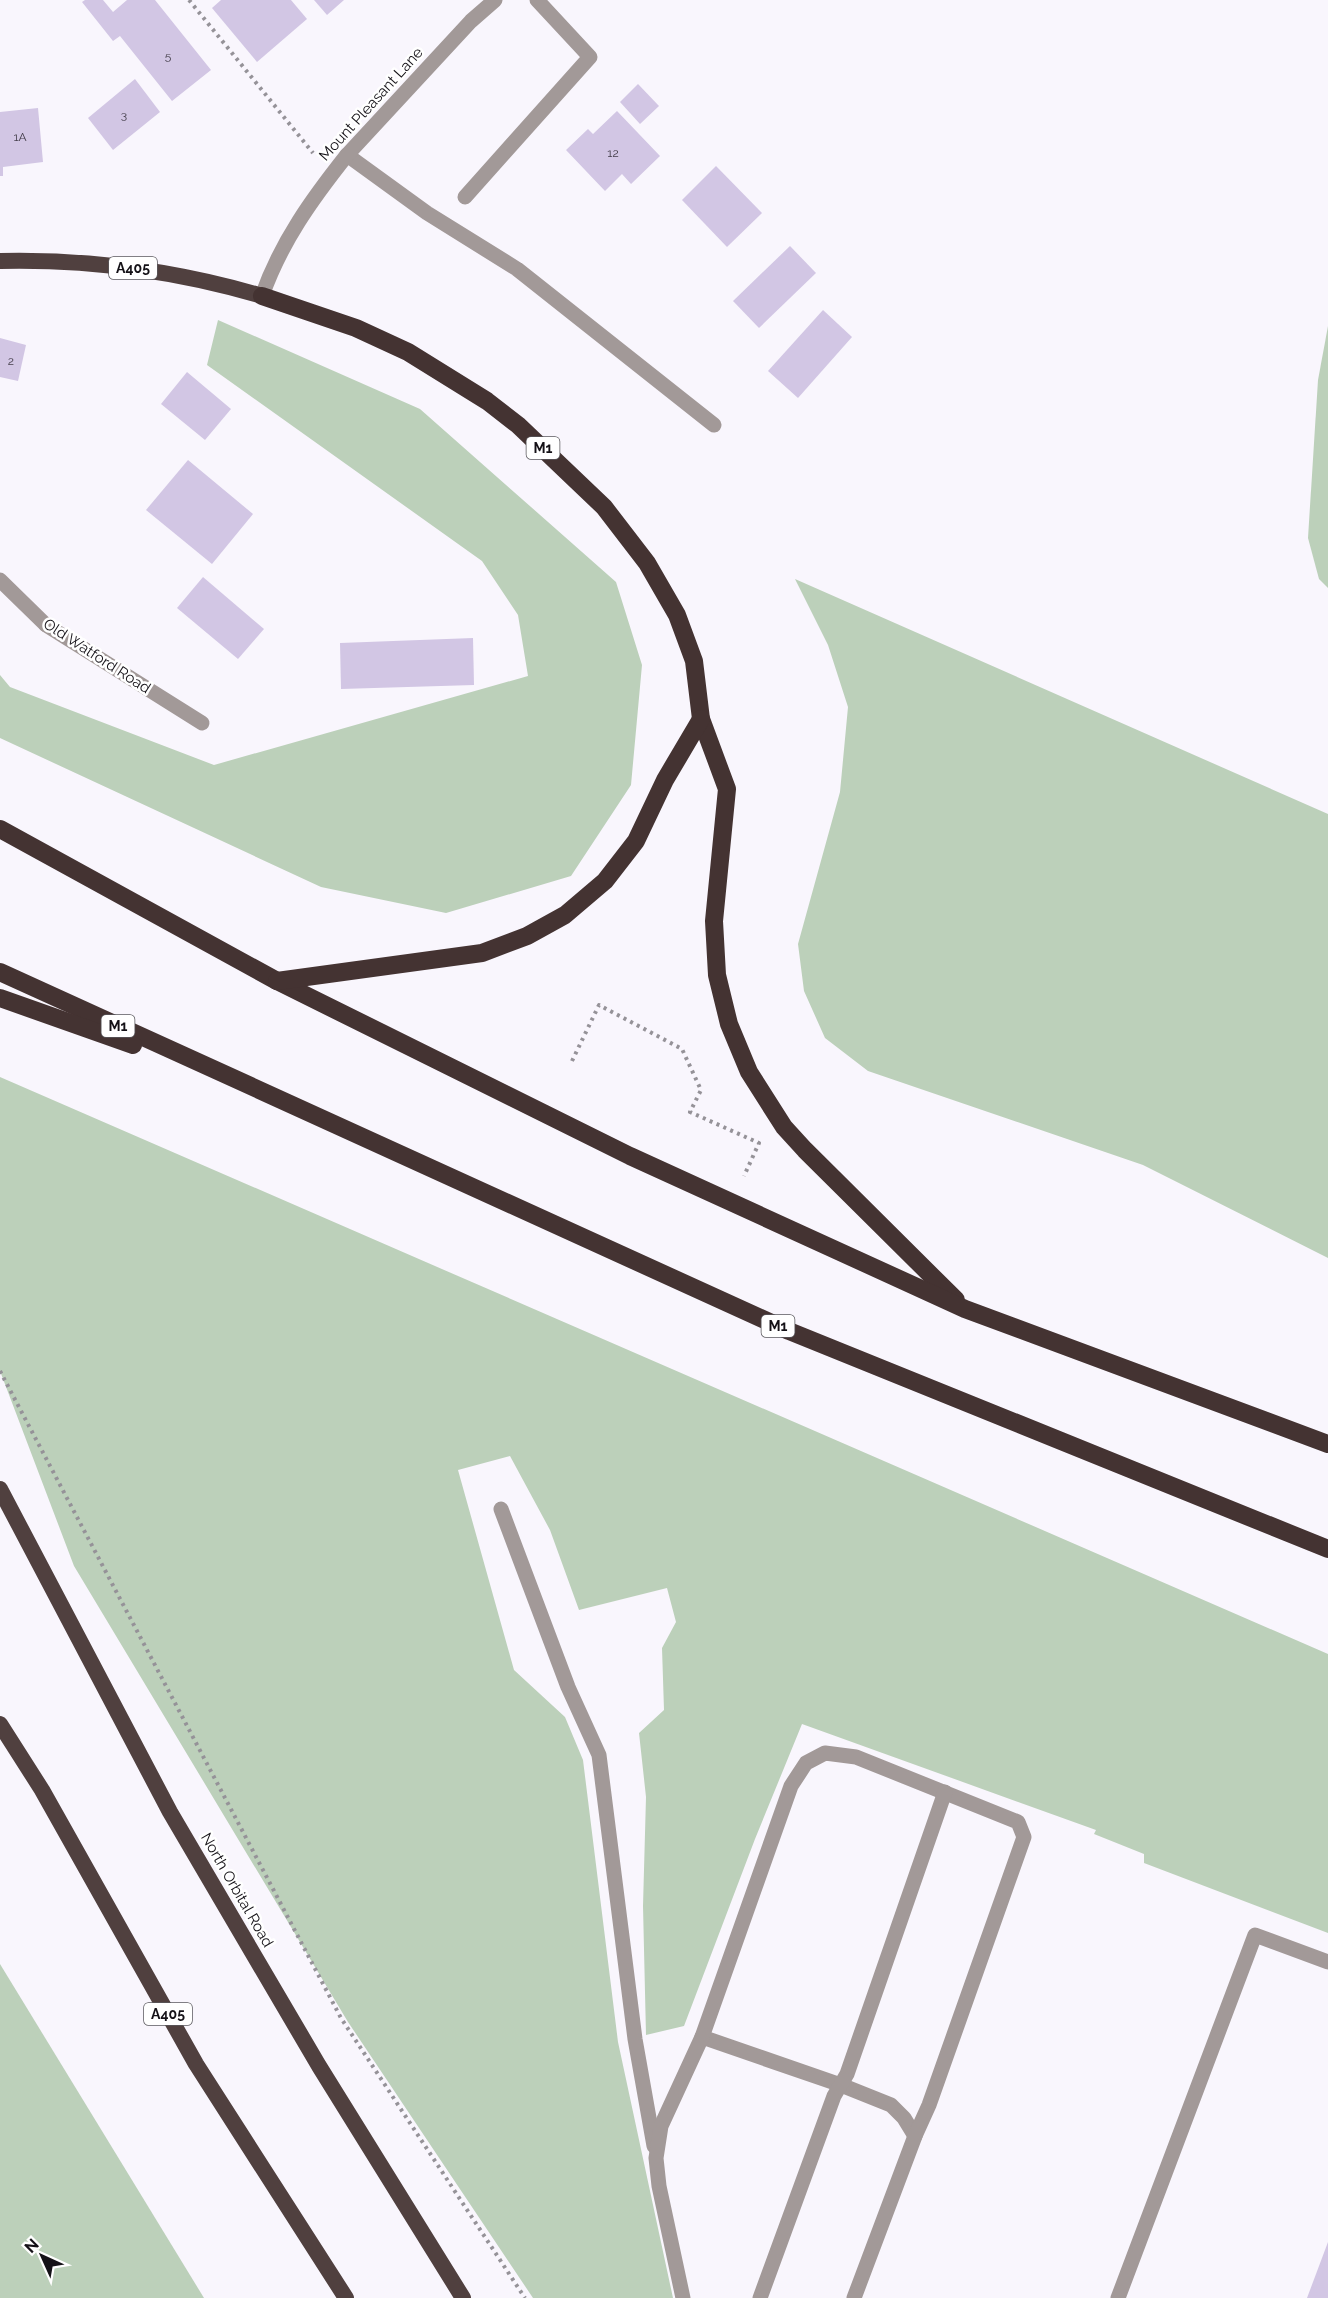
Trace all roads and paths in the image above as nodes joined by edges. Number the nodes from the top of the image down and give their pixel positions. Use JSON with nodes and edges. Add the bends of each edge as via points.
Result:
{"nodes":[{"id":1,"x":189,"y":0,"type":"edge"},
{"id":2,"x":495,"y":0,"type":"edge"},
{"id":3,"x":537,"y":0,"type":"edge"},
{"id":4,"x":347,"y":154,"type":"junction"},
{"id":5,"x":331,"y":174,"type":"junction"},
{"id":6,"x":465,"y":197,"type":"dead end"},
{"id":7,"x":0,"y":261,"type":"edge"},
{"id":8,"x":262,"y":296,"type":"junction"},
{"id":9,"x":714,"y":425,"type":"dead end"},
{"id":10,"x":0,"y":580,"type":"edge"},
{"id":11,"x":701,"y":719,"type":"junction"},
{"id":12,"x":202,"y":723,"type":"dead end"},
{"id":13,"x":0,"y":829,"type":"edge"},
{"id":14,"x":0,"y":972,"type":"edge"},
{"id":15,"x":277,"y":981,"type":"junction"},
{"id":16,"x":0,"y":998,"type":"edge"},
{"id":17,"x":572,"y":1061,"type":"dead end"},
{"id":18,"x":237,"y":1081,"type":"junction"},
{"id":19,"x":732,"y":1203,"type":"junction"},
{"id":20,"x":965,"y":1309,"type":"junction"},
{"id":21,"x":0,"y":1371,"type":"edge"},
{"id":22,"x":1328,"y":1444,"type":"edge"},
{"id":23,"x":0,"y":1489,"type":"edge"},
{"id":24,"x":501,"y":1509,"type":"dead end"},
{"id":25,"x":1328,"y":1549,"type":"edge"},
{"id":26,"x":0,"y":1724,"type":"edge"},
{"id":27,"x":945,"y":1792,"type":"junction"},
{"id":28,"x":1328,"y":1962,"type":"edge"},
{"id":29,"x":702,"y":2037,"type":"junction"},
{"id":30,"x":841,"y":2085,"type":"junction"},
{"id":31,"x":915,"y":2136,"type":"junction"},
{"id":32,"x":656,"y":2158,"type":"junction"},
{"id":33,"x":346,"y":2298,"type":"edge"},
{"id":34,"x":463,"y":2298,"type":"edge"},
{"id":35,"x":525,"y":2298,"type":"edge"},
{"id":36,"x":683,"y":2298,"type":"edge"},
{"id":37,"x":759,"y":2298,"type":"edge"},
{"id":38,"x":854,"y":2298,"type":"edge"},
{"id":39,"x":1118,"y":2298,"type":"edge"}],
"edges":[{"from":1,"to":5,"type":"path"},
{"from":2,"to":4,"type":"street","name":"Mount Pleasant Lane"},
{"from":3,"to":6,"type":"street","via":[[590,57]]},
{"from":4,"to":5,"type":"street","name":"Mount Pleasant Lane"},
{"from":4,"to":9,"type":"street","via":[[427,213],[517,269]]},
{"from":5,"to":8,"type":"street","name":"Mount Pleasant Lane","via":[[289,234]]},
{"from":7,"to":8,"type":"highway","number":"A405","via":[[98,264],[162,272]]},
{"from":8,"to":11,"type":"highway","number":"M1","via":[[356,328],[408,352],[487,401],[558,462],[604,507],[647,563],[677,615],[694,661]]},
{"from":10,"to":12,"type":"street","name":"Old Watford Road","via":[[46,625]]},
{"from":11,"to":15,"type":"highway","via":[[665,780],[636,841],[605,881],[565,915],[527,936],[482,953]]},
{"from":11,"to":20,"type":"highway","number":"M1","via":[[727,789],[714,921],[717,975],[729,1024],[748,1072],[784,1127],[805,1150]]},
{"from":13,"to":15,"type":"highway","number":"M1"},
{"from":14,"to":18,"type":"highway","number":"M1"},
{"from":15,"to":19,"type":"highway","number":"M1"},
{"from":16,"to":18,"type":"highway","number":"M1"},
{"from":17,"to":19,"type":"path","via":[[598,1005],[682,1049],[701,1090],[690,1112],[759,1143]]},
{"from":18,"to":25,"type":"highway","number":"M1","via":[[789,1330]]},
{"from":19,"to":20,"type":"highway","number":"M1"},
{"from":20,"to":22,"type":"highway","number":"M1"},
{"from":21,"to":35,"type":"path","via":[[341,2018]]},
{"from":23,"to":34,"type":"highway","name":"North Orbital Road","via":[[170,1812],[319,2066]]},
{"from":24,"to":32,"type":"street","via":[[568,1687],[599,1755],[635,2039]]},
{"from":26,"to":33,"type":"highway","number":"A405","via":[[42,1790],[196,2064]]},
{"from":27,"to":29,"type":"street","via":[[856,1757],[825,1753],[806,1763],[792,1786]]},
{"from":27,"to":30,"type":"street"},
{"from":27,"to":31,"type":"street","via":[[1018,1822],[1024,1837]]},
{"from":28,"to":39,"type":"street","via":[[1255,1935]]},
{"from":29,"to":30,"type":"street"},
{"from":29,"to":32,"type":"street","via":[[661,2126]]},
{"from":30,"to":31,"type":"street","via":[[891,2105]]},
{"from":30,"to":37,"type":"street"},
{"from":31,"to":38,"type":"street"},
{"from":32,"to":36,"type":"street"}]}
